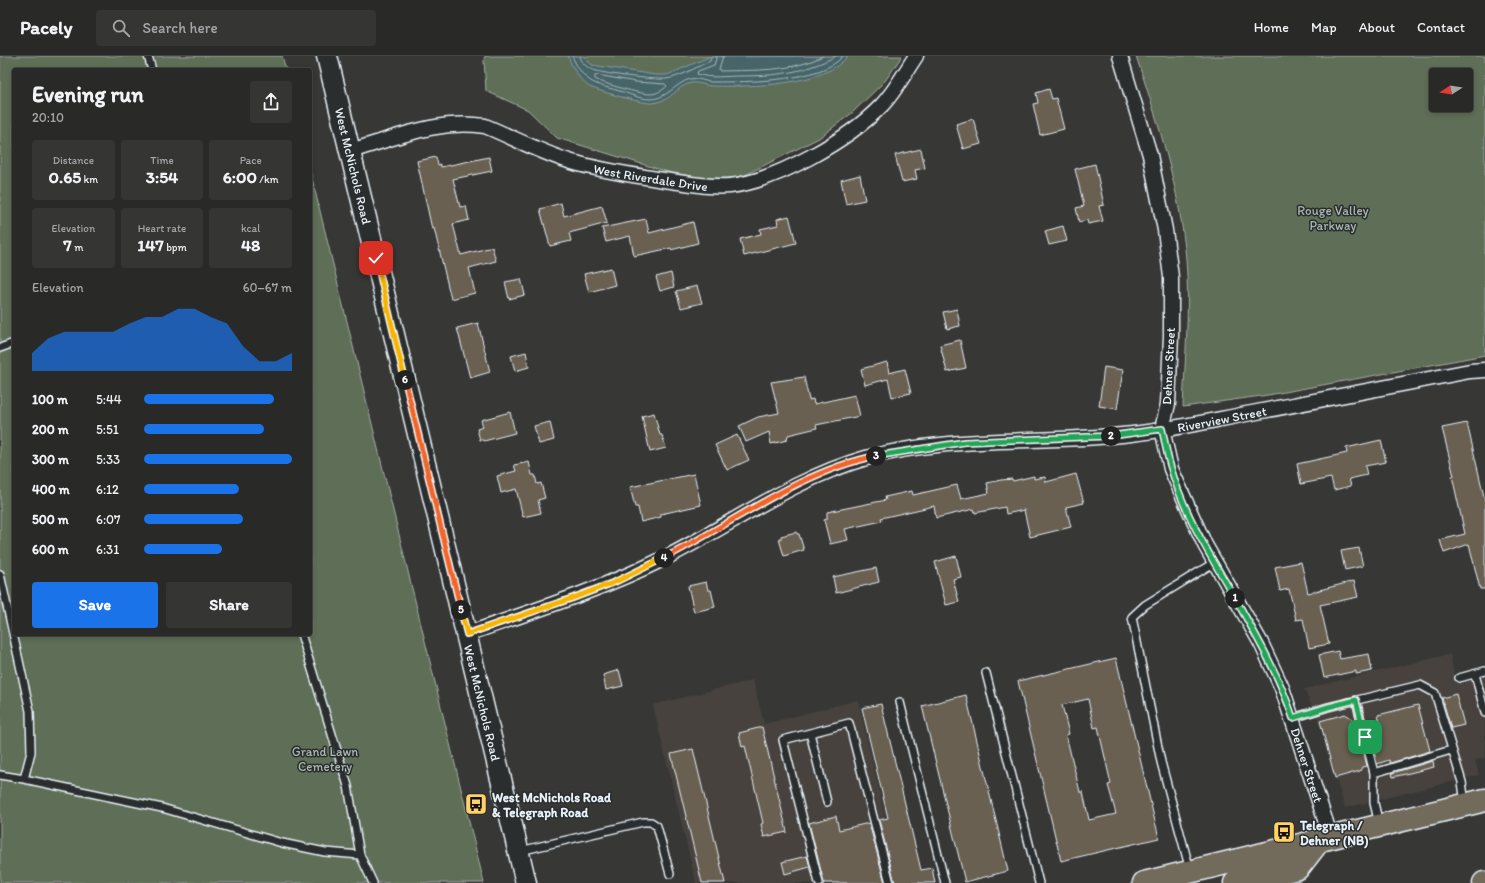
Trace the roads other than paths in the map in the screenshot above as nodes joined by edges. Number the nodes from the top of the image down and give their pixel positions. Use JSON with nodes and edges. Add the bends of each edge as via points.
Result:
{"nodes":[{"id":1,"x":148,"y":56,"type":"edge"},
{"id":2,"x":327,"y":56,"type":"edge"},
{"id":3,"x":916,"y":56,"type":"edge"},
{"id":4,"x":1120,"y":56,"type":"edge"},
{"id":5,"x":151,"y":68,"type":"edge"},
{"id":6,"x":350,"y":150,"type":"junction"},
{"id":7,"x":12,"y":344,"type":"edge"},
{"id":8,"x":0,"y":348,"type":"edge"},
{"id":9,"x":1485,"y":370,"type":"edge"},
{"id":10,"x":1162,"y":429,"type":"junction"},
{"id":11,"x":1214,"y":562,"type":"junction"},
{"id":12,"x":0,"y":574,"type":"edge"},
{"id":13,"x":12,"y":628,"type":"edge"},
{"id":14,"x":467,"y":634,"type":"junction"},
{"id":15,"x":14,"y":636,"type":"edge"},
{"id":16,"x":302,"y":636,"type":"edge"},
{"id":17,"x":1485,"y":671,"type":"edge"},
{"id":18,"x":986,"y":673,"type":"dead end"},
{"id":19,"x":1475,"y":674,"type":"junction"},
{"id":20,"x":1459,"y":678,"type":"dead end"},
{"id":21,"x":1356,"y":700,"type":"junction"},
{"id":22,"x":900,"y":702,"type":"dead end"},
{"id":23,"x":1485,"y":713,"type":"edge"},
{"id":24,"x":1293,"y":718,"type":"junction"},
{"id":25,"x":810,"y":733,"type":"junction"},
{"id":26,"x":1451,"y":750,"type":"junction"},
{"id":27,"x":1374,"y":773,"type":"junction"},
{"id":28,"x":0,"y":775,"type":"edge"},
{"id":29,"x":24,"y":779,"type":"junction"},
{"id":30,"x":827,"y":802,"type":"dead end"},
{"id":31,"x":1475,"y":803,"type":"edge"},
{"id":32,"x":1380,"y":826,"type":"junction"},
{"id":33,"x":1325,"y":840,"type":"junction"},
{"id":34,"x":518,"y":852,"type":"junction"},
{"id":35,"x":360,"y":854,"type":"junction"},
{"id":36,"x":1190,"y":872,"type":"junction"},
{"id":37,"x":670,"y":874,"type":"dead end"},
{"id":38,"x":373,"y":883,"type":"edge"},
{"id":39,"x":526,"y":883,"type":"edge"},
{"id":40,"x":819,"y":883,"type":"edge"},
{"id":41,"x":890,"y":883,"type":"edge"},
{"id":42,"x":945,"y":883,"type":"edge"},
{"id":43,"x":1039,"y":883,"type":"edge"},
{"id":44,"x":1144,"y":883,"type":"edge"},
{"id":45,"x":1235,"y":883,"type":"edge"}],
"edges":[{"from":1,"to":5,"type":"lane"},
{"from":2,"to":6,"type":"main road","name":"West McNichols Road"},
{"from":3,"to":6,"type":"street","name":"West Riverdale Drive","via":[[882,105],[840,140],[764,177],[732,186],[698,185],[610,172],[571,162],[485,126],[470,124],[429,128]]},
{"from":4,"to":10,"type":"street","name":"Dehner Street","via":[[1151,161],[1165,230],[1171,277],[1168,404]]},
{"from":6,"to":14,"type":"main road","name":"West McNichols Road"},
{"from":7,"to":8,"type":"lane"},
{"from":9,"to":10,"type":"street","name":"Riverview Street"},
{"from":10,"to":11,"type":"street","name":"Dehner Street","via":[[1171,469],[1188,511]]},
{"from":10,"to":14,"type":"street","name":"Riverview Street","via":[[1123,435],[965,442],[923,447],[840,466],[794,486],[666,557],[615,582]]},
{"from":11,"to":24,"type":"street","name":"Dehner Street","via":[[1261,643]]},
{"from":11,"to":36,"type":"lane","via":[[1144,605],[1132,617],[1161,762]]},
{"from":12,"to":13,"type":"lane"},
{"from":14,"to":34,"type":"main road","name":"West McNichols Road"},
{"from":15,"to":29,"type":"lane","via":[[30,710],[31,752]]},
{"from":16,"to":35,"type":"lane","via":[[348,786]]},
{"from":17,"to":19,"type":"lane"},
{"from":18,"to":43,"type":"lane"},
{"from":19,"to":20,"type":"lane"},
{"from":19,"to":23,"type":"lane"},
{"from":21,"to":24,"type":"lane"},
{"from":21,"to":26,"type":"lane","via":[[1420,685],[1435,693]]},
{"from":21,"to":27,"type":"lane"},
{"from":22,"to":42,"type":"lane"},
{"from":24,"to":33,"type":"street","name":"Dehner Street"},
{"from":25,"to":30,"type":"lane"},
{"from":25,"to":40,"type":"lane","via":[[782,740]]},
{"from":25,"to":41,"type":"lane","via":[[849,723]]},
{"from":26,"to":27,"type":"lane"},
{"from":26,"to":31,"type":"lane","via":[[1462,782]]},
{"from":27,"to":32,"type":"lane","via":[[1374,803]]},
{"from":28,"to":29,"type":"lane"},
{"from":29,"to":35,"type":"lane","via":[[162,808],[282,843],[325,852]]},
{"from":31,"to":32,"type":"main road"},
{"from":32,"to":33,"type":"main road"},
{"from":33,"to":36,"type":"main road"},
{"from":33,"to":45,"type":"main road","via":[[1298,868]]},
{"from":34,"to":37,"type":"lane","via":[[651,822],[657,826]]},
{"from":34,"to":39,"type":"main road","name":"West McNichols Road"},
{"from":35,"to":38,"type":"lane"},
{"from":36,"to":44,"type":"main road"}]}
